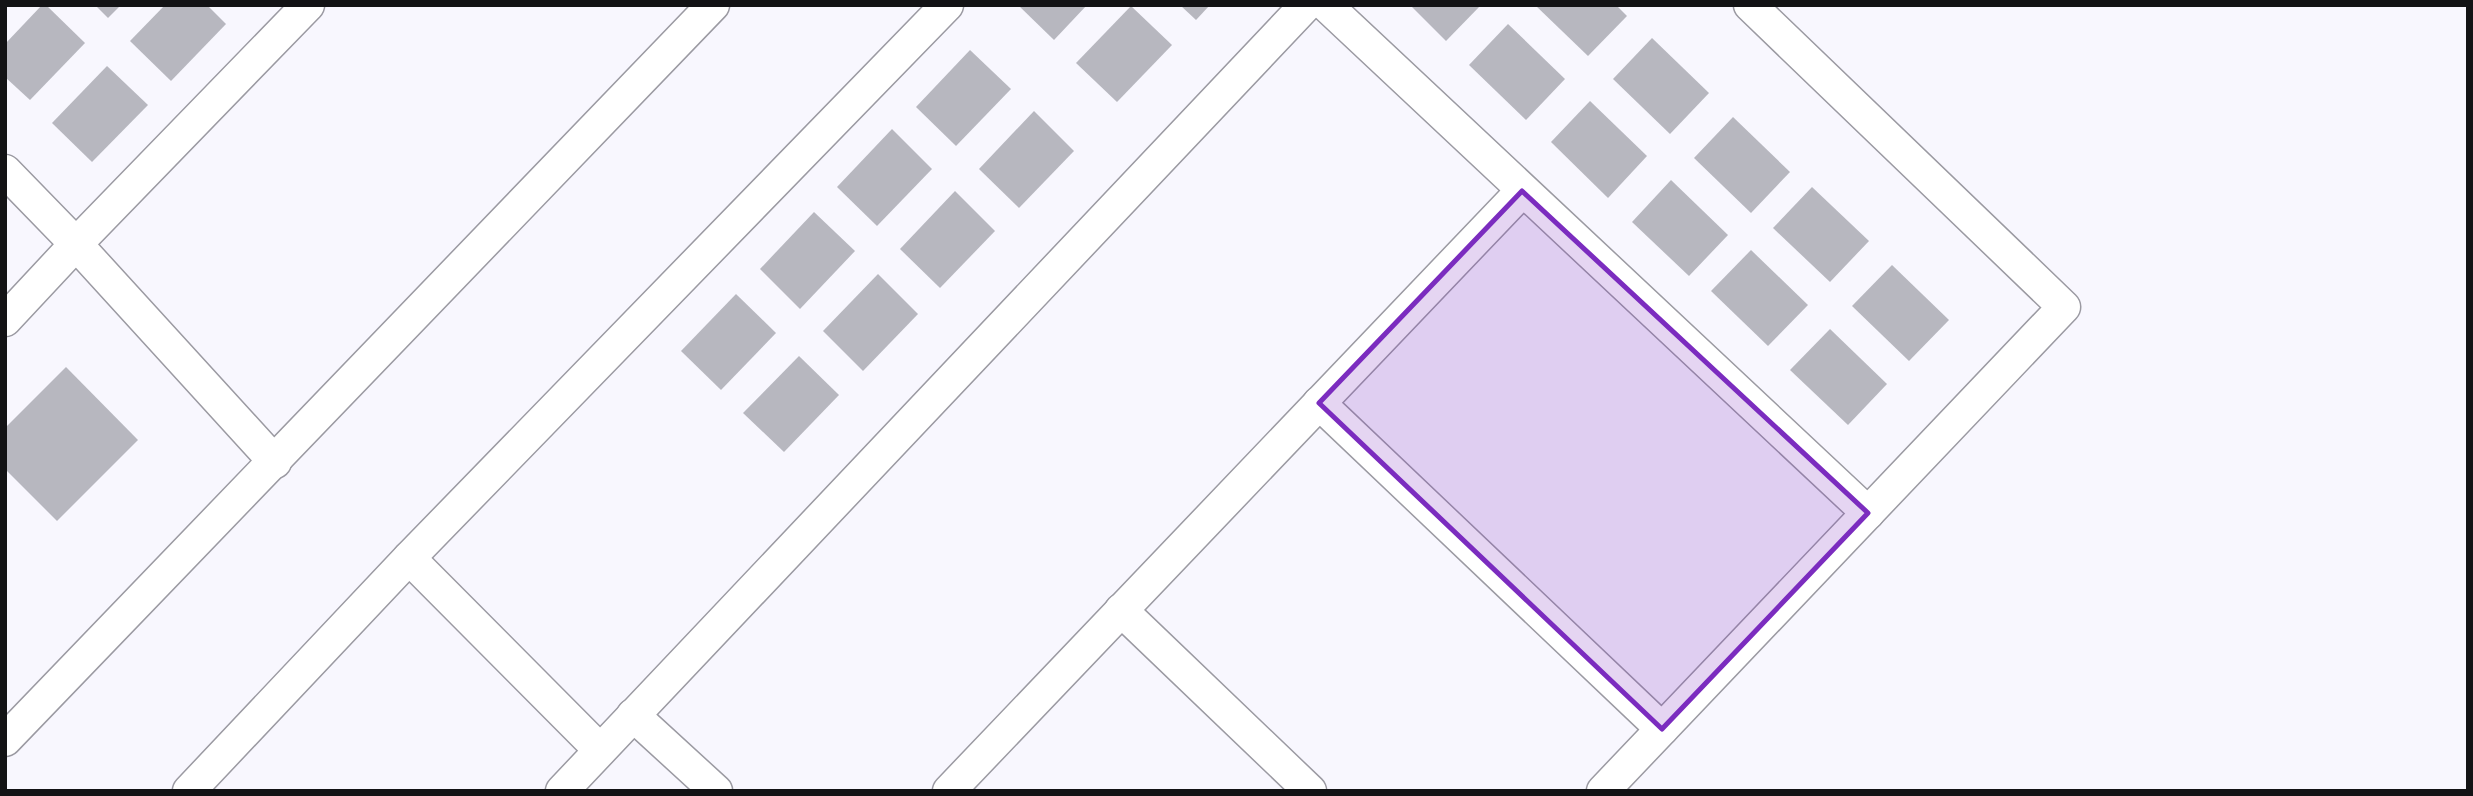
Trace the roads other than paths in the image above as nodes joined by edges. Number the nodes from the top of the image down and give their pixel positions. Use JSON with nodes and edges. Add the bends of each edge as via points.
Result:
{"nodes":[{"id":1,"x":308,"y":5,"type":"edge"},
{"id":2,"x":713,"y":5,"type":"edge"},
{"id":3,"x":947,"y":5,"type":"edge"},
{"id":4,"x":1306,"y":5,"type":"edge"},
{"id":5,"x":1326,"y":5,"type":"edge"},
{"id":6,"x":1750,"y":5,"type":"edge"},
{"id":7,"x":5,"y":171,"type":"edge"},
{"id":8,"x":1522,"y":191,"type":"junction"},
{"id":9,"x":76,"y":244,"type":"junction"},
{"id":10,"x":5,"y":320,"type":"edge"},
{"id":11,"x":1319,"y":403,"type":"junction"},
{"id":12,"x":275,"y":462,"type":"junction"},
{"id":13,"x":1868,"y":513,"type":"junction"},
{"id":14,"x":409,"y":558,"type":"junction"},
{"id":15,"x":1121,"y":610,"type":"junction"},
{"id":16,"x":633,"y":716,"type":"junction"},
{"id":17,"x":1662,"y":729,"type":"junction"},
{"id":18,"x":5,"y":740,"type":"edge"},
{"id":19,"x":600,"y":750,"type":"junction"},
{"id":20,"x":189,"y":791,"type":"edge"},
{"id":21,"x":562,"y":791,"type":"edge"},
{"id":22,"x":716,"y":791,"type":"edge"},
{"id":23,"x":949,"y":791,"type":"edge"},
{"id":24,"x":1310,"y":791,"type":"edge"},
{"id":25,"x":1603,"y":791,"type":"edge"}],
"edges":[{"from":1,"to":9,"type":"street"},
{"from":2,"to":12,"type":"street"},
{"from":3,"to":14,"type":"street"},
{"from":4,"to":16,"type":"street"},
{"from":5,"to":8,"type":"street"},
{"from":6,"to":13,"type":"street","via":[[2064,307]]},
{"from":7,"to":9,"type":"street"},
{"from":8,"to":11,"type":"street"},
{"from":8,"to":13,"type":"street"},
{"from":9,"to":10,"type":"street"},
{"from":9,"to":12,"type":"street"},
{"from":11,"to":15,"type":"street"},
{"from":11,"to":17,"type":"street"},
{"from":12,"to":18,"type":"street"},
{"from":13,"to":17,"type":"street"},
{"from":14,"to":19,"type":"street"},
{"from":14,"to":20,"type":"street"},
{"from":15,"to":23,"type":"street"},
{"from":15,"to":24,"type":"street"},
{"from":16,"to":19,"type":"street"},
{"from":16,"to":22,"type":"street"},
{"from":17,"to":25,"type":"street"},
{"from":19,"to":21,"type":"street"}]}
